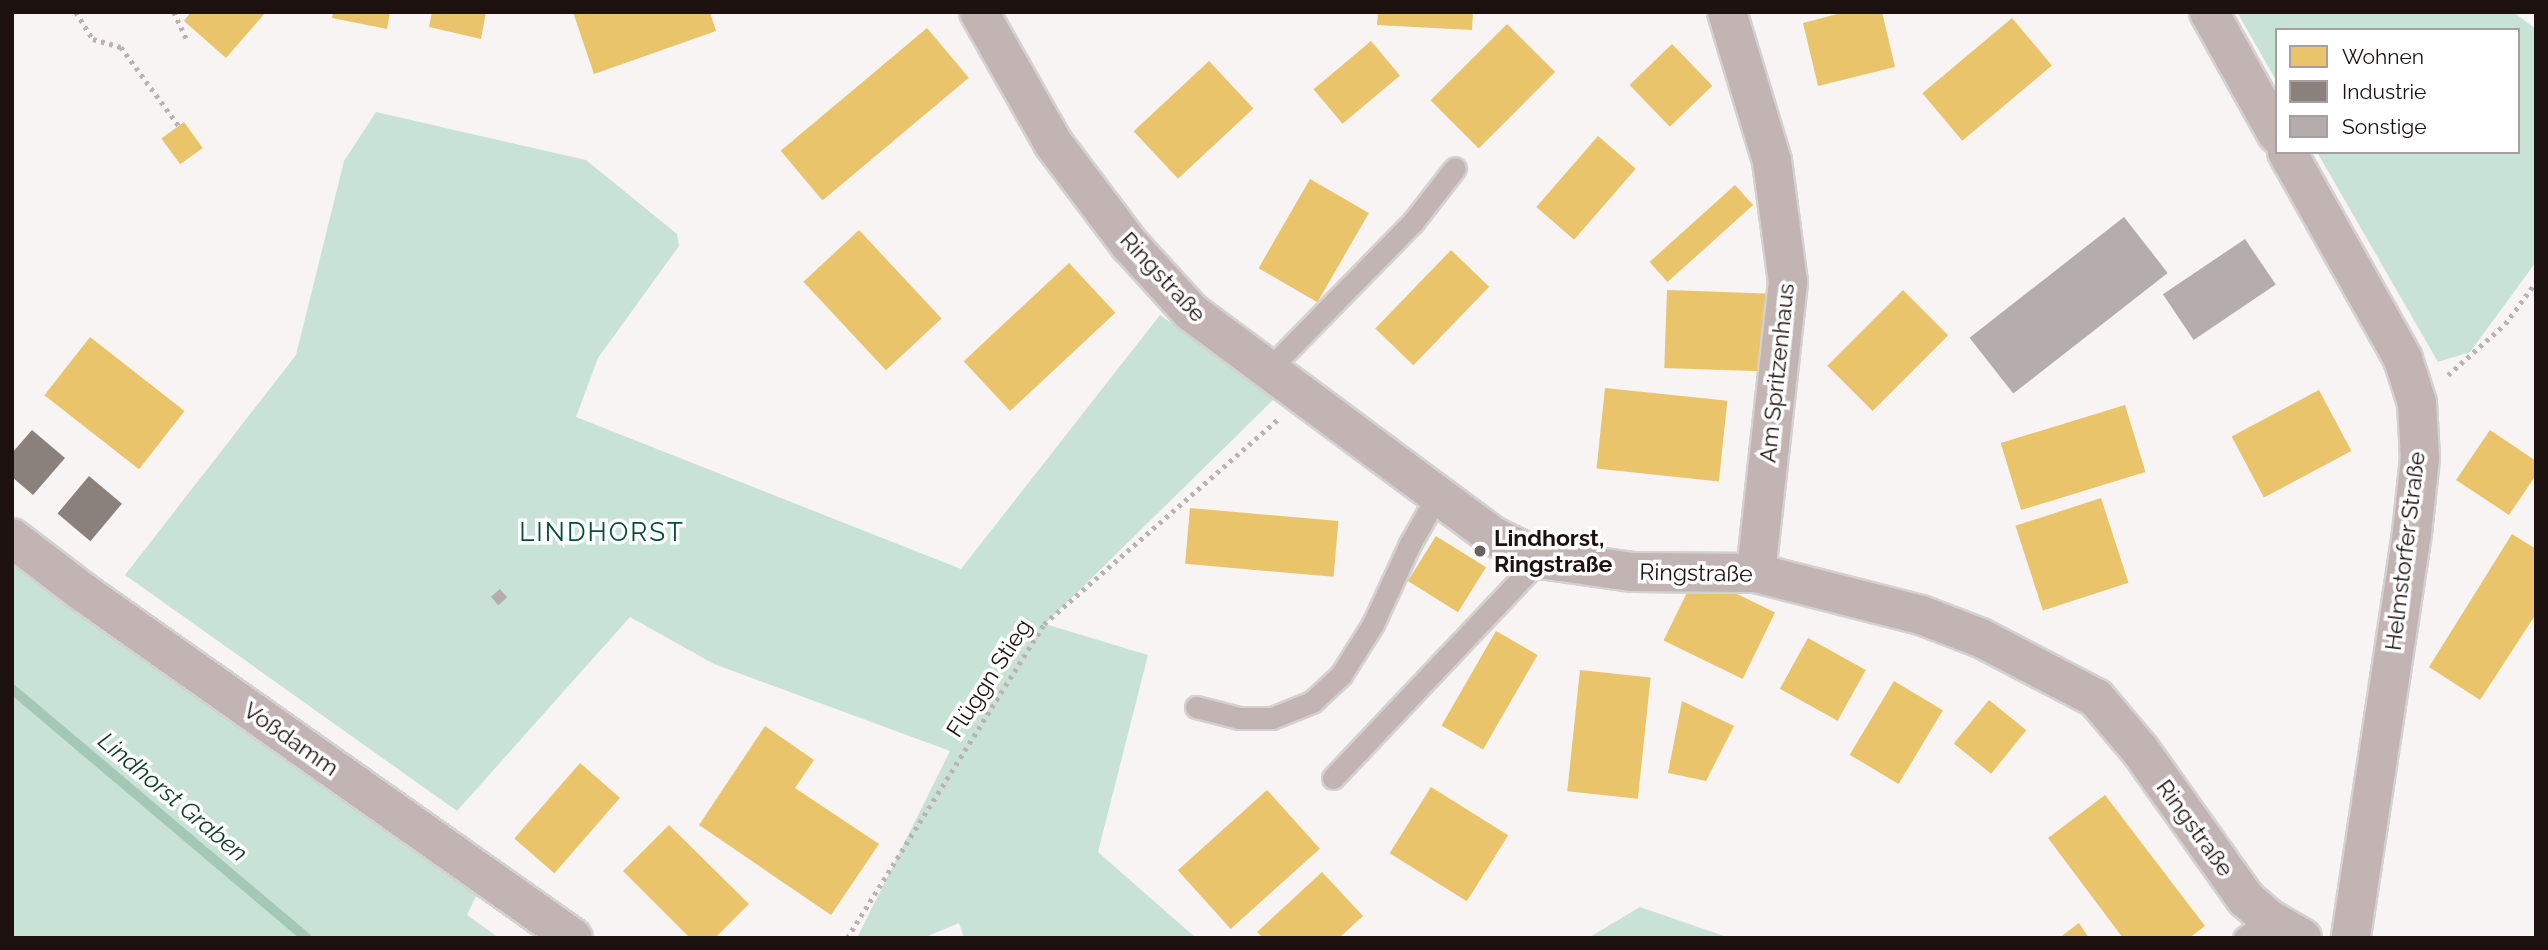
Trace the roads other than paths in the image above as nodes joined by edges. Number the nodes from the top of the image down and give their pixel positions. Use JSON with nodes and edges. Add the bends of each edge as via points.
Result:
{"nodes":[{"id":1,"x":979,"y":12,"type":"edge"},
{"id":2,"x":1727,"y":12,"type":"edge"},
{"id":3,"x":2209,"y":12,"type":"edge"},
{"id":4,"x":2275,"y":130,"type":"edge"},
{"id":5,"x":2288,"y":154,"type":"edge"},
{"id":6,"x":1455,"y":167,"type":"dead end"},
{"id":7,"x":1268,"y":370,"type":"junction"},
{"id":8,"x":1437,"y":496,"type":"junction"},
{"id":9,"x":12,"y":538,"type":"edge"},
{"id":10,"x":1541,"y":559,"type":"junction"},
{"id":11,"x":1756,"y":572,"type":"junction"},
{"id":12,"x":1196,"y":707,"type":"dead end"},
{"id":13,"x":1333,"y":778,"type":"dead end"},
{"id":14,"x":2257,"y":928,"type":"edge"},
{"id":15,"x":573,"y":938,"type":"edge"},
{"id":16,"x":2302,"y":938,"type":"edge"},
{"id":17,"x":2351,"y":938,"type":"edge"}],
"edges":[{"from":1,"to":7,"type":"street","name":"Ringstraße","via":[[1053,143],[1129,245],[1191,312]]},
{"from":2,"to":11,"type":"street","name":"Am Spritzenhaus","via":[[1772,161],[1788,282]]},
{"from":3,"to":4,"type":"street"},
{"from":5,"to":17,"type":"street","name":"Helmstorfer Straße","via":[[2403,359],[2417,403],[2420,458],[2412,533]]},
{"from":6,"to":7,"type":"lane","via":[[1413,222]]},
{"from":7,"to":8,"type":"street","name":"Ringstraße"},
{"from":8,"to":10,"type":"street","name":"Ringstraße","via":[[1491,535]]},
{"from":8,"to":12,"type":"lane","via":[[1373,624],[1341,675],[1312,702],[1272,718],[1239,718]]},
{"from":9,"to":15,"type":"street","name":"Voßdamm"},
{"from":10,"to":11,"type":"street","name":"Ringstraße","via":[[1633,572]]},
{"from":10,"to":13,"type":"lane"},
{"from":11,"to":14,"type":"street","name":"Ringstraße","via":[[1921,615],[1981,638],[2096,698],[2140,750],[2246,899]]},
{"from":14,"to":16,"type":"street","name":"Ringstraße"}]}
